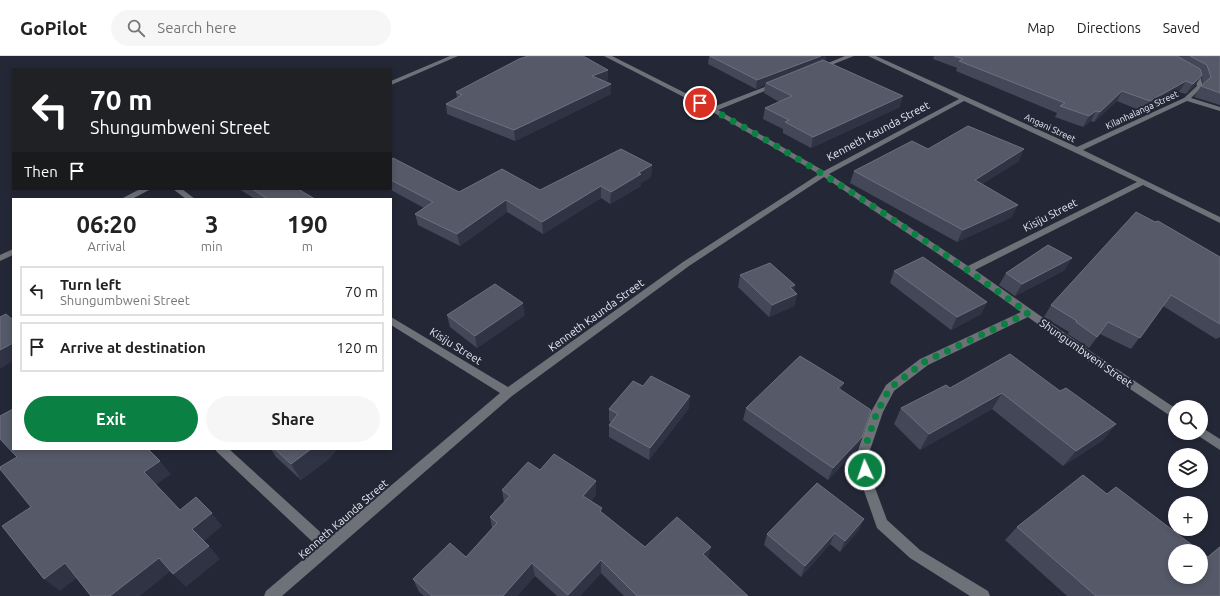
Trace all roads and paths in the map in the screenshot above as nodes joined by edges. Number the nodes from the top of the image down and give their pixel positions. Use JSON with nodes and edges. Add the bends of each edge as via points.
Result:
{"nodes":[{"id":1,"x":455,"y":56,"type":"edge"},
{"id":2,"x":607,"y":56,"type":"edge"},
{"id":3,"x":851,"y":56,"type":"edge"},
{"id":4,"x":871,"y":56,"type":"edge"},
{"id":5,"x":1180,"y":67,"type":"edge"},
{"id":6,"x":810,"y":71,"type":"edge"},
{"id":7,"x":783,"y":82,"type":"edge"},
{"id":8,"x":392,"y":83,"type":"edge"},
{"id":9,"x":965,"y":98,"type":"junction"},
{"id":10,"x":1186,"y":99,"type":"junction"},
{"id":11,"x":1220,"y":109,"type":"edge"},
{"id":12,"x":713,"y":110,"type":"junction"},
{"id":13,"x":1077,"y":150,"type":"junction"},
{"id":14,"x":824,"y":174,"type":"junction"},
{"id":15,"x":1143,"y":182,"type":"junction"},
{"id":16,"x":145,"y":190,"type":"edge"},
{"id":17,"x":178,"y":190,"type":"edge"},
{"id":18,"x":127,"y":198,"type":"edge"},
{"id":19,"x":190,"y":198,"type":"edge"},
{"id":20,"x":1220,"y":220,"type":"edge"},
{"id":21,"x":12,"y":252,"type":"edge"},
{"id":22,"x":0,"y":258,"type":"edge"},
{"id":23,"x":968,"y":270,"type":"junction"},
{"id":24,"x":1028,"y":313,"type":"junction"},
{"id":25,"x":392,"y":321,"type":"edge"},
{"id":26,"x":508,"y":393,"type":"junction"},
{"id":27,"x":1168,"y":409,"type":"edge"},
{"id":28,"x":1208,"y":437,"type":"edge"},
{"id":29,"x":1220,"y":445,"type":"edge"},
{"id":30,"x":222,"y":450,"type":"edge"},
{"id":31,"x":328,"y":548,"type":"junction"},
{"id":32,"x":271,"y":596,"type":"edge"},
{"id":33,"x":983,"y":596,"type":"edge"}],
"edges":[{"from":1,"to":8,"type":"street"},
{"from":2,"to":12,"type":"street","name":"Shungumbweni Street"},
{"from":3,"to":6,"type":"street"},
{"from":4,"to":9,"type":"street","name":"Angani Street"},
{"from":5,"to":10,"type":"street","name":"Kilanhalanga Street","via":[[1198,77],[1200,86]]},
{"from":7,"to":12,"type":"street"},
{"from":9,"to":13,"type":"street","name":"Angani Street"},
{"from":9,"to":14,"type":"street","name":"Kenneth Kaunda Street"},
{"from":10,"to":11,"type":"street"},
{"from":10,"to":13,"type":"street","name":"Kilanhalanga Street"},
{"from":12,"to":14,"type":"street","name":"Shungumbweni Street"},
{"from":13,"to":15,"type":"street","name":"Angani Street"},
{"from":14,"to":23,"type":"street","name":"Shungumbweni Street"},
{"from":14,"to":26,"type":"street","name":"Kenneth Kaunda Street","via":[[686,264]]},
{"from":15,"to":20,"type":"street","name":"Angani Street"},
{"from":15,"to":23,"type":"street","name":"Kisiju Street"},
{"from":16,"to":18,"type":"street"},
{"from":17,"to":19,"type":"street"},
{"from":21,"to":22,"type":"street"},
{"from":23,"to":24,"type":"street","name":"Shungumbweni Street"},
{"from":24,"to":27,"type":"street","name":"Shungumbweni Street"},
{"from":24,"to":33,"type":"street","via":[[924,362],[890,388],[877,412],[862,456],[868,485],[882,524],[915,554]]},
{"from":25,"to":26,"type":"street","name":"Kisiju Street"},
{"from":26,"to":31,"type":"street","name":"Kenneth Kaunda Street"},
{"from":28,"to":29,"type":"street"},
{"from":30,"to":31,"type":"street"},
{"from":31,"to":32,"type":"street","name":"Kenneth Kaunda Street"}]}
